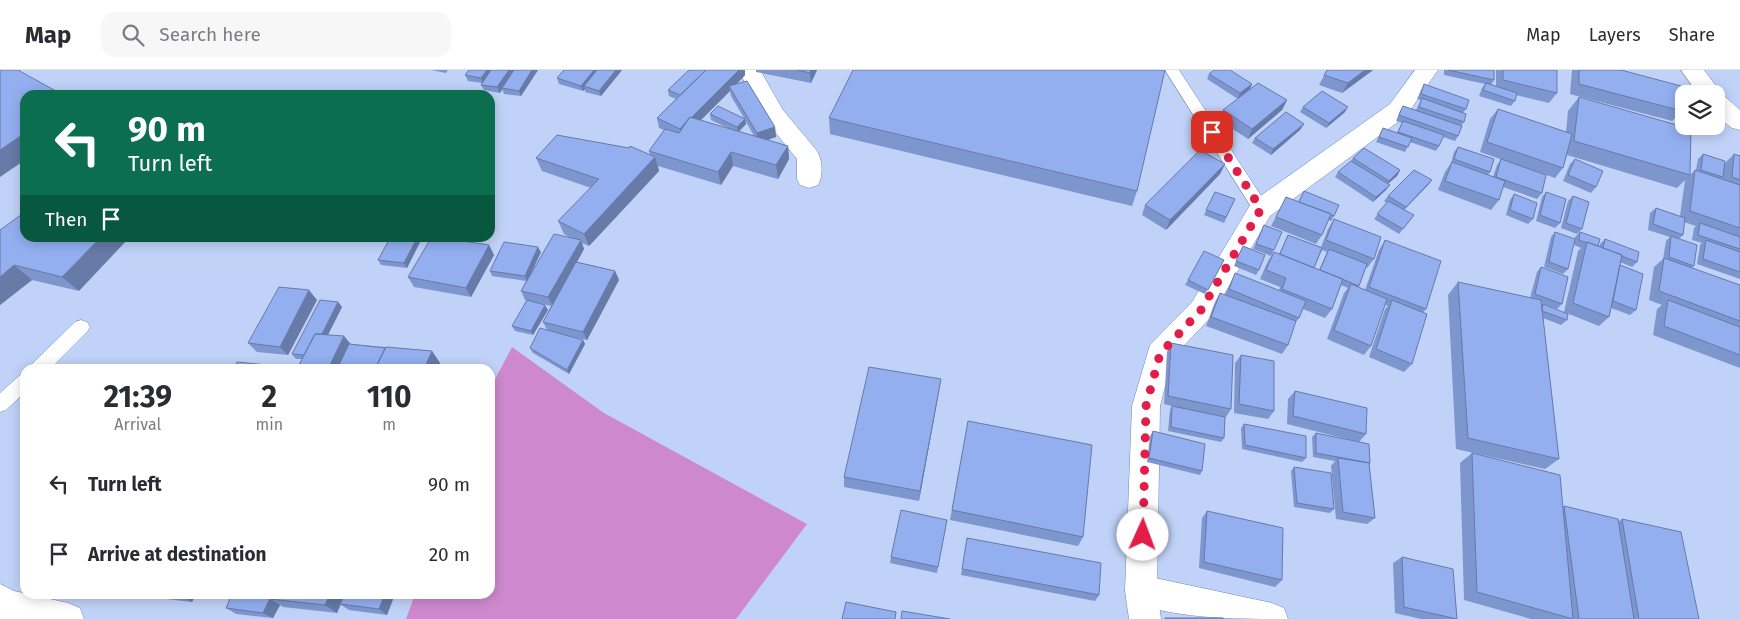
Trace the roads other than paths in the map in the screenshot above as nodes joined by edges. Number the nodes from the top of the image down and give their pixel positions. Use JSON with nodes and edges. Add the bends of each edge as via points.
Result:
{"nodes":[{"id":1,"x":749,"y":70,"type":"edge"},
{"id":2,"x":1172,"y":70,"type":"edge"},
{"id":3,"x":1427,"y":70,"type":"edge"},
{"id":4,"x":1692,"y":70,"type":"edge"},
{"id":5,"x":1704,"y":85,"type":"edge"},
{"id":6,"x":1725,"y":111,"type":"edge"},
{"id":7,"x":1740,"y":122,"type":"edge"},
{"id":8,"x":809,"y":180,"type":"dead end"},
{"id":9,"x":1261,"y":209,"type":"junction"},
{"id":10,"x":81,"y":327,"type":"dead end"},
{"id":11,"x":43,"y":364,"type":"edge"},
{"id":12,"x":20,"y":386,"type":"edge"},
{"id":13,"x":0,"y":404,"type":"edge"},
{"id":14,"x":0,"y":600,"type":"edge"},
{"id":15,"x":1143,"y":605,"type":"edge"},
{"id":16,"x":68,"y":619,"type":"edge"},
{"id":17,"x":1272,"y":619,"type":"edge"}],
"edges":[{"from":1,"to":8,"type":"main road","via":[[771,112],[809,157]]},
{"from":2,"to":9,"type":"lane"},
{"from":3,"to":9,"type":"main road","via":[[1398,110]]},
{"from":4,"to":5,"type":"main road"},
{"from":6,"to":7,"type":"main road"},
{"from":9,"to":15,"type":"main road","via":[[1201,310],[1160,354],[1146,406]]},
{"from":10,"to":11,"type":"lane"},
{"from":12,"to":13,"type":"lane"},
{"from":14,"to":16,"type":"main road","via":[[6,605]]},
{"from":15,"to":17,"type":"main road"}]}
